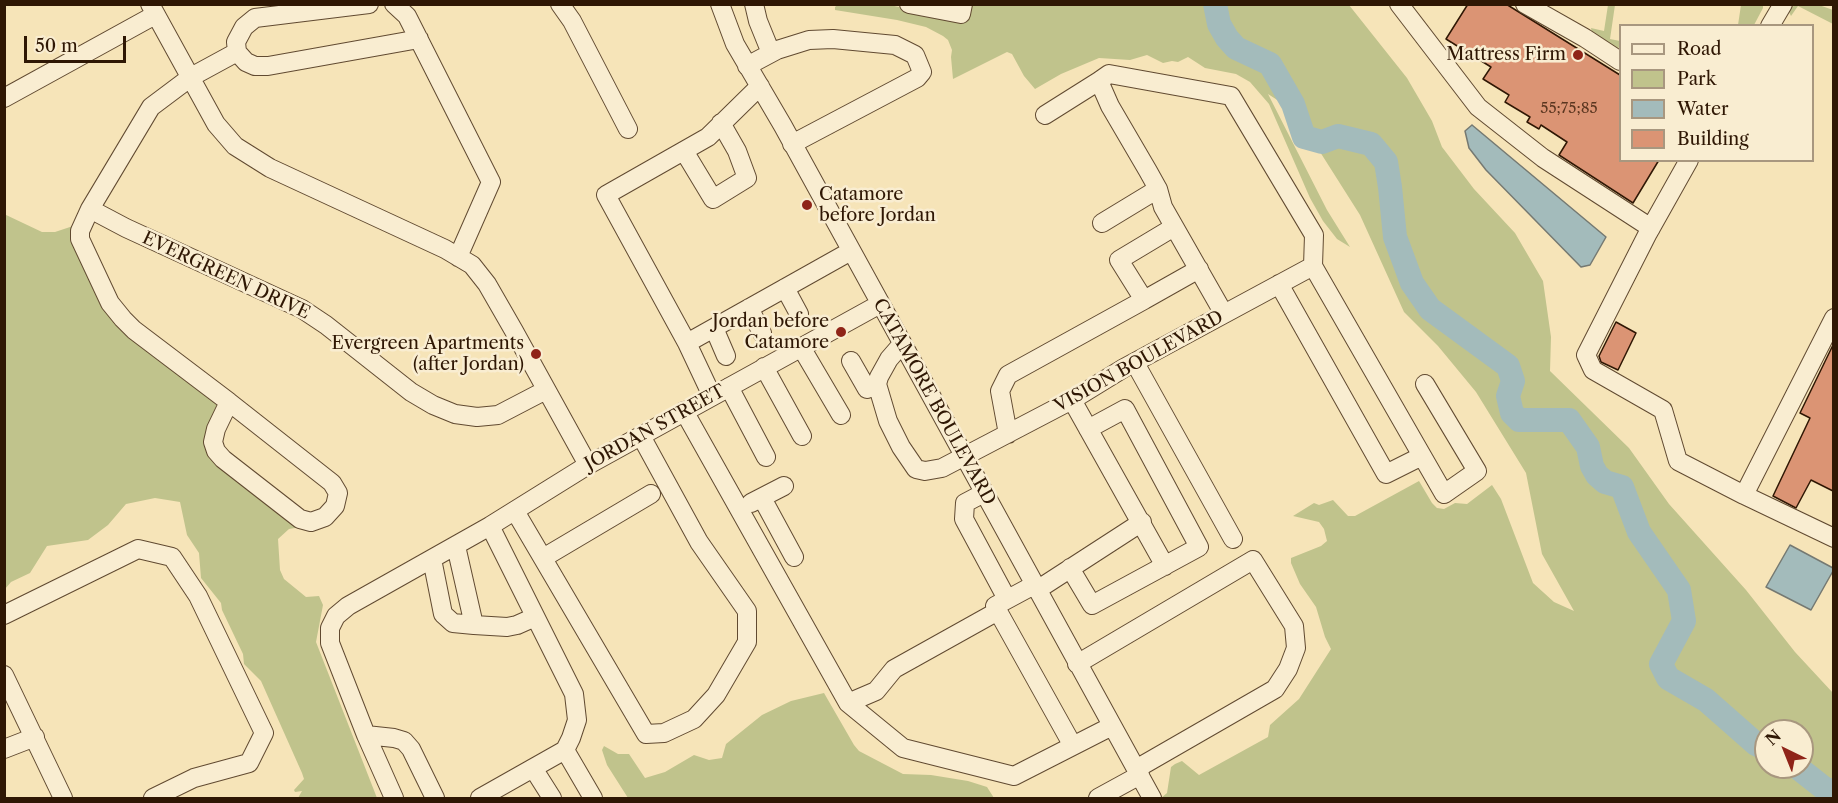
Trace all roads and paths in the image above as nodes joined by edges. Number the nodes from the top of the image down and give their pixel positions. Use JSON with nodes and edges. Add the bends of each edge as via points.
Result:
{"nodes":[{"id":1,"x":369,"y":4,"type":"edge"},
{"id":2,"x":393,"y":4,"type":"edge"},
{"id":3,"x":560,"y":4,"type":"edge"},
{"id":4,"x":720,"y":4,"type":"edge"},
{"id":5,"x":754,"y":4,"type":"edge"},
{"id":6,"x":909,"y":4,"type":"edge"},
{"id":7,"x":963,"y":4,"type":"edge"},
{"id":8,"x":1399,"y":4,"type":"edge"},
{"id":9,"x":1525,"y":4,"type":"edge"},
{"id":10,"x":1783,"y":4,"type":"edge"},
{"id":11,"x":153,"y":10,"type":"edge"},
{"id":12,"x":1771,"y":24,"type":"edge"},
{"id":13,"x":420,"y":39,"type":"junction"},
{"id":14,"x":237,"y":52,"type":"junction"},
{"id":15,"x":771,"y":53,"type":"junction"},
{"id":16,"x":1619,"y":60,"type":"edge"},
{"id":17,"x":747,"y":66,"type":"junction"},
{"id":18,"x":191,"y":77,"type":"junction"},
{"id":19,"x":1099,"y":81,"type":"junction"},
{"id":20,"x":760,"y":86,"type":"junction"},
{"id":21,"x":4,"y":98,"type":"edge"},
{"id":22,"x":1045,"y":115,"type":"dead end"},
{"id":23,"x":721,"y":123,"type":"junction"},
{"id":24,"x":628,"y":129,"type":"dead end"},
{"id":25,"x":792,"y":144,"type":"junction"},
{"id":26,"x":684,"y":151,"type":"junction"},
{"id":27,"x":1688,"y":162,"type":"edge"},
{"id":28,"x":1158,"y":189,"type":"junction"},
{"id":29,"x":90,"y":209,"type":"junction"},
{"id":30,"x":1102,"y":223,"type":"dead end"},
{"id":31,"x":1174,"y":226,"type":"junction"},
{"id":32,"x":1651,"y":228,"type":"junction"},
{"id":33,"x":851,"y":251,"type":"junction"},
{"id":34,"x":458,"y":257,"type":"junction"},
{"id":35,"x":1313,"y":266,"type":"junction"},
{"id":36,"x":1199,"y":269,"type":"junction"},
{"id":37,"x":1279,"y":284,"type":"junction"},
{"id":38,"x":785,"y":288,"type":"junction"},
{"id":39,"x":1144,"y":300,"type":"junction"},
{"id":40,"x":880,"y":304,"type":"junction"},
{"id":41,"x":749,"y":308,"type":"junction"},
{"id":42,"x":799,"y":314,"type":"dead end"},
{"id":43,"x":1224,"y":314,"type":"junction"},
{"id":44,"x":1833,"y":318,"type":"edge"},
{"id":45,"x":714,"y":328,"type":"junction"},
{"id":46,"x":762,"y":333,"type":"dead end"},
{"id":47,"x":687,"y":343,"type":"junction"},
{"id":48,"x":902,"y":345,"type":"junction"},
{"id":49,"x":801,"y":347,"type":"junction"},
{"id":50,"x":726,"y":356,"type":"dead end"},
{"id":51,"x":851,"y":361,"type":"dead end"},
{"id":52,"x":1134,"y":363,"type":"junction"},
{"id":53,"x":764,"y":367,"type":"junction"},
{"id":54,"x":877,"y":384,"type":"junction"},
{"id":55,"x":1425,"y":384,"type":"dead end"},
{"id":56,"x":729,"y":387,"type":"junction"},
{"id":57,"x":546,"y":390,"type":"junction"},
{"id":58,"x":712,"y":396,"type":"junction"},
{"id":59,"x":1072,"y":400,"type":"junction"},
{"id":60,"x":230,"y":402,"type":"junction"},
{"id":61,"x":684,"y":411,"type":"junction"},
{"id":62,"x":841,"y":415,"type":"dead end"},
{"id":63,"x":1088,"y":429,"type":"junction"},
{"id":64,"x":1008,"y":434,"type":"junction"},
{"id":65,"x":641,"y":436,"type":"junction"},
{"id":66,"x":802,"y":436,"type":"dead end"},
{"id":67,"x":1422,"y":456,"type":"junction"},
{"id":68,"x":766,"y":457,"type":"dead end"},
{"id":69,"x":964,"y":458,"type":"junction"},
{"id":70,"x":588,"y":465,"type":"junction"},
{"id":71,"x":784,"y":486,"type":"dead end"},
{"id":72,"x":984,"y":493,"type":"junction"},
{"id":73,"x":651,"y":494,"type":"dead end"},
{"id":74,"x":1744,"y":495,"type":"junction"},
{"id":75,"x":762,"y":498,"type":"junction"},
{"id":76,"x":739,"y":509,"type":"junction"},
{"id":77,"x":515,"y":511,"type":"junction"},
{"id":78,"x":1142,"y":522,"type":"junction"},
{"id":79,"x":490,"y":526,"type":"junction"},
{"id":80,"x":1833,"y":538,"type":"edge"},
{"id":81,"x":1233,"y":539,"type":"dead end"},
{"id":82,"x":456,"y":546,"type":"junction"},
{"id":83,"x":794,"y":557,"type":"dead end"},
{"id":84,"x":543,"y":558,"type":"junction"},
{"id":85,"x":433,"y":559,"type":"junction"},
{"id":86,"x":1165,"y":566,"type":"junction"},
{"id":87,"x":1070,"y":568,"type":"junction"},
{"id":88,"x":1035,"y":587,"type":"junction"},
{"id":89,"x":1003,"y":605,"type":"junction"},
{"id":90,"x":4,"y":615,"type":"edge"},
{"id":91,"x":535,"y":617,"type":"junction"},
{"id":92,"x":474,"y":625,"type":"junction"},
{"id":93,"x":1077,"y":664,"type":"junction"},
{"id":94,"x":4,"y":675,"type":"edge"},
{"id":95,"x":848,"y":703,"type":"junction"},
{"id":96,"x":1112,"y":726,"type":"junction"},
{"id":97,"x":366,"y":735,"type":"junction"},
{"id":98,"x":35,"y":737,"type":"junction"},
{"id":99,"x":1073,"y":746,"type":"junction"},
{"id":100,"x":4,"y":748,"type":"edge"},
{"id":101,"x":565,"y":750,"type":"junction"},
{"id":102,"x":533,"y":768,"type":"junction"},
{"id":103,"x":1138,"y":772,"type":"junction"},
{"id":104,"x":510,"y":791,"type":"edge"},
{"id":105,"x":63,"y":798,"type":"edge"},
{"id":106,"x":153,"y":798,"type":"edge"},
{"id":107,"x":394,"y":798,"type":"edge"},
{"id":108,"x":435,"y":798,"type":"edge"},
{"id":109,"x":480,"y":798,"type":"edge"},
{"id":110,"x":552,"y":798,"type":"edge"},
{"id":111,"x":593,"y":798,"type":"edge"},
{"id":112,"x":1098,"y":798,"type":"edge"},
{"id":113,"x":1152,"y":798,"type":"edge"}],
"edges":[{"from":1,"to":14,"type":"street","via":[[255,18],[244,27],[236,42]]},
{"from":2,"to":13,"type":"street","via":[[407,16]]},
{"from":3,"to":24,"type":"street"},
{"from":4,"to":17,"type":"street","name":"CATAMORE BOULEVARD"},
{"from":5,"to":15,"type":"street"},
{"from":6,"to":7,"type":"street","via":[[961,14]]},
{"from":8,"to":32,"type":"street","via":[[1478,107],[1543,158]]},
{"from":9,"to":16,"type":"street"},
{"from":10,"to":12,"type":"street"},
{"from":11,"to":18,"type":"street"},
{"from":11,"to":21,"type":"street"},
{"from":13,"to":14,"type":"street","via":[[268,66],[246,62]]},
{"from":13,"to":34,"type":"street","via":[[491,182]]},
{"from":14,"to":18,"type":"street"},
{"from":15,"to":17,"type":"street"},
{"from":15,"to":25,"type":"street","via":[[821,39],[895,45],[915,54],[922,72],[903,86]]},
{"from":17,"to":20,"type":"street","name":"CATAMORE BOULEVARD"},
{"from":18,"to":29,"type":"street","via":[[152,107]]},
{"from":18,"to":34,"type":"street","via":[[216,124],[235,146],[270,168]]},
{"from":19,"to":22,"type":"street"},
{"from":19,"to":28,"type":"street"},
{"from":19,"to":35,"type":"street","via":[[1108,74],[1231,96],[1314,235]]},
{"from":20,"to":23,"type":"street"},
{"from":20,"to":25,"type":"street","name":"CATAMORE BOULEVARD"},
{"from":23,"to":26,"type":"street","via":[[708,137]]},
{"from":23,"to":26,"type":"street","via":[[747,178],[712,199]]},
{"from":25,"to":33,"type":"street","name":"CATAMORE BOULEVARD"},
{"from":26,"to":47,"type":"street","via":[[606,195]]},
{"from":27,"to":32,"type":"street"},
{"from":28,"to":30,"type":"street"},
{"from":28,"to":31,"type":"street"},
{"from":29,"to":57,"type":"street","name":"EVERGREEN DRIVE","via":[[302,309],[411,392],[455,414],[498,415]]},
{"from":29,"to":60,"type":"street","via":[[80,240],[110,303],[134,330]]},
{"from":31,"to":36,"type":"street"},
{"from":31,"to":39,"type":"street","via":[[1119,260]]},
{"from":32,"to":74,"type":"street","via":[[1586,355],[1593,370],[1663,410],[1678,461]]},
{"from":33,"to":38,"type":"street"},
{"from":33,"to":40,"type":"street","name":"CATAMORE BOULEVARD"},
{"from":34,"to":57,"type":"street","via":[[472,265],[487,284]]},
{"from":35,"to":37,"type":"street","name":"VISION BOULEVARD"},
{"from":35,"to":67,"type":"street"},
{"from":36,"to":39,"type":"street"},
{"from":36,"to":43,"type":"street"},
{"from":37,"to":43,"type":"street","name":"VISION BOULEVARD"},
{"from":37,"to":67,"type":"street","via":[[1386,474]]},
{"from":38,"to":41,"type":"street"},
{"from":38,"to":42,"type":"street"},
{"from":39,"to":64,"type":"street","via":[[1008,375],[1000,392]]},
{"from":40,"to":48,"type":"street","name":"CATAMORE BOULEVARD"},
{"from":40,"to":49,"type":"street","name":"JORDAN STREET"},
{"from":41,"to":45,"type":"street"},
{"from":41,"to":46,"type":"street"},
{"from":43,"to":52,"type":"street","name":"VISION BOULEVARD"},
{"from":44,"to":74,"type":"street"},
{"from":45,"to":47,"type":"street"},
{"from":45,"to":50,"type":"street"},
{"from":47,"to":58,"type":"street"},
{"from":48,"to":54,"type":"street","via":[[889,359]]},
{"from":48,"to":69,"type":"street","name":"CATAMORE BOULEVARD"},
{"from":49,"to":53,"type":"street","name":"JORDAN STREET"},
{"from":49,"to":62,"type":"street"},
{"from":51,"to":54,"type":"street","via":[[867,389]]},
{"from":52,"to":59,"type":"street","name":"VISION BOULEVARD"},
{"from":52,"to":81,"type":"street"},
{"from":53,"to":56,"type":"street","name":"JORDAN STREET"},
{"from":53,"to":66,"type":"street"},
{"from":54,"to":69,"type":"street","name":"VISION BOULEVARD","via":[[888,421],[916,469],[942,468]]},
{"from":55,"to":67,"type":"street","via":[[1477,471],[1444,494]]},
{"from":56,"to":58,"type":"street","name":"JORDAN STREET"},
{"from":56,"to":68,"type":"street"},
{"from":57,"to":70,"type":"street"},
{"from":58,"to":61,"type":"street","name":"JORDAN STREET"},
{"from":59,"to":63,"type":"street"},
{"from":59,"to":64,"type":"street","name":"VISION BOULEVARD"},
{"from":60,"to":60,"type":"street","via":[[332,483],[338,494],[326,517],[311,522],[300,519],[216,451],[216,429]]},
{"from":61,"to":65,"type":"street","name":"JORDAN STREET"},
{"from":61,"to":76,"type":"street"},
{"from":63,"to":78,"type":"street"},
{"from":63,"to":86,"type":"street","via":[[1125,409],[1199,547]]},
{"from":64,"to":69,"type":"street","name":"VISION BOULEVARD"},
{"from":65,"to":70,"type":"street","name":"JORDAN STREET"},
{"from":65,"to":84,"type":"street","via":[[699,542],[747,610],[747,642],[716,695],[694,718],[664,733],[646,734]]},
{"from":69,"to":72,"type":"street","name":"CATAMORE BOULEVARD"},
{"from":70,"to":77,"type":"street","name":"JORDAN STREET"},
{"from":71,"to":75,"type":"street"},
{"from":72,"to":88,"type":"street","name":"CATAMORE BOULEVARD"},
{"from":72,"to":89,"type":"street","via":[[965,503],[964,519]]},
{"from":73,"to":84,"type":"street"},
{"from":74,"to":80,"type":"street"},
{"from":75,"to":76,"type":"street"},
{"from":75,"to":83,"type":"street"},
{"from":76,"to":95,"type":"street"},
{"from":77,"to":79,"type":"street","name":"JORDAN STREET"},
{"from":77,"to":84,"type":"street"},
{"from":78,"to":86,"type":"street"},
{"from":78,"to":87,"type":"street"},
{"from":79,"to":82,"type":"street","name":"JORDAN STREET"},
{"from":79,"to":91,"type":"street"},
{"from":82,"to":85,"type":"street","name":"JORDAN STREET"},
{"from":82,"to":92,"type":"street"},
{"from":85,"to":92,"type":"street","via":[[442,614],[453,623]]},
{"from":85,"to":97,"type":"street","name":"JORDAN STREET","via":[[348,606],[330,628],[330,643]]},
{"from":86,"to":87,"type":"street","via":[[1092,605]]},
{"from":87,"to":88,"type":"street"},
{"from":88,"to":89,"type":"street"},
{"from":88,"to":93,"type":"street","name":"CATAMORE BOULEVARD"},
{"from":89,"to":95,"type":"street","via":[[894,669],[876,691]]},
{"from":89,"to":99,"type":"street"},
{"from":90,"to":106,"type":"street","via":[[138,549],[172,557],[198,596],[264,732],[249,763],[194,778]]},
{"from":91,"to":92,"type":"street","via":[[507,627]]},
{"from":91,"to":101,"type":"street","via":[[574,694],[577,720]]},
{"from":93,"to":96,"type":"street","name":"CATAMORE BOULEVARD"},
{"from":93,"to":103,"type":"street","via":[[1253,560],[1294,626],[1296,648],[1275,689]]},
{"from":94,"to":98,"type":"street"},
{"from":95,"to":99,"type":"street","via":[[903,748],[1014,776]]},
{"from":96,"to":99,"type":"street"},
{"from":96,"to":103,"type":"street","name":"CATAMORE BOULEVARD"},
{"from":97,"to":107,"type":"street","name":"JORDAN STREET"},
{"from":97,"to":108,"type":"street","via":[[404,741]]},
{"from":98,"to":100,"type":"street"},
{"from":98,"to":105,"type":"street"},
{"from":101,"to":102,"type":"street"},
{"from":101,"to":111,"type":"street"},
{"from":102,"to":104,"type":"street"},
{"from":102,"to":110,"type":"street"},
{"from":103,"to":112,"type":"street"},
{"from":103,"to":113,"type":"street","name":"CATAMORE BOULEVARD"},
{"from":104,"to":109,"type":"street"}]}
